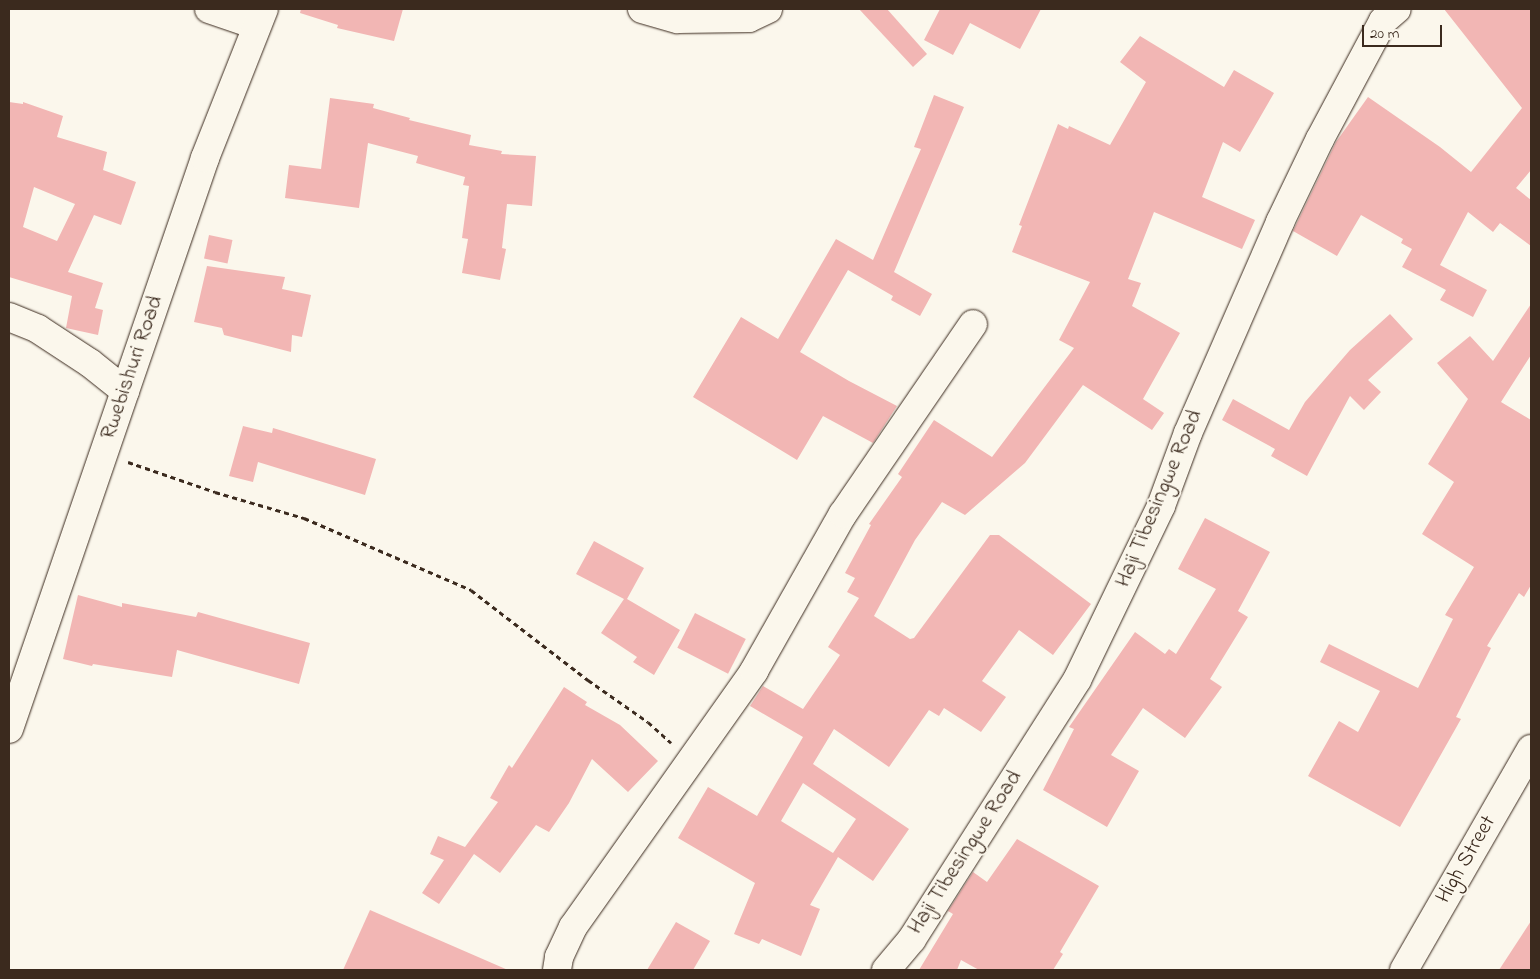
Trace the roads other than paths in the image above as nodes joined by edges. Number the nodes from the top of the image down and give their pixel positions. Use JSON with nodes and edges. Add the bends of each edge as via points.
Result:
{"nodes":[{"id":1,"x":209,"y":9,"type":"edge"},
{"id":2,"x":642,"y":9,"type":"edge"},
{"id":3,"x":768,"y":9,"type":"edge"},
{"id":4,"x":1398,"y":9,"type":"edge"},
{"id":5,"x":260,"y":17,"type":"edge"},
{"id":6,"x":9,"y":317,"type":"edge"},
{"id":7,"x":973,"y":324,"type":"dead end"},
{"id":8,"x":125,"y":391,"type":"junction"},
{"id":9,"x":9,"y":729,"type":"edge"},
{"id":10,"x":1531,"y":749,"type":"edge"},
{"id":11,"x":557,"y":970,"type":"edge"},
{"id":12,"x":886,"y":970,"type":"edge"},
{"id":13,"x":1404,"y":970,"type":"edge"}],
"edges":[{"from":1,"to":5,"type":"street"},
{"from":2,"to":3,"type":"street","via":[[678,19],[749,18]]},
{"from":4,"to":12,"type":"street","name":"Haji Tibesingwe Road","via":[[1383,21],[1288,205],[1188,433],[1161,506],[1077,680],[912,939]]},
{"from":5,"to":8,"type":"street","name":"Rwebishuri Road","via":[[205,158]]},
{"from":6,"to":8,"type":"street","via":[[38,329]]},
{"from":7,"to":11,"type":"street","via":[[843,514],[754,671],[573,928],[559,957]]},
{"from":8,"to":9,"type":"street","name":"Rwebishuri Road"},
{"from":10,"to":13,"type":"street","name":"High Street"}]}
